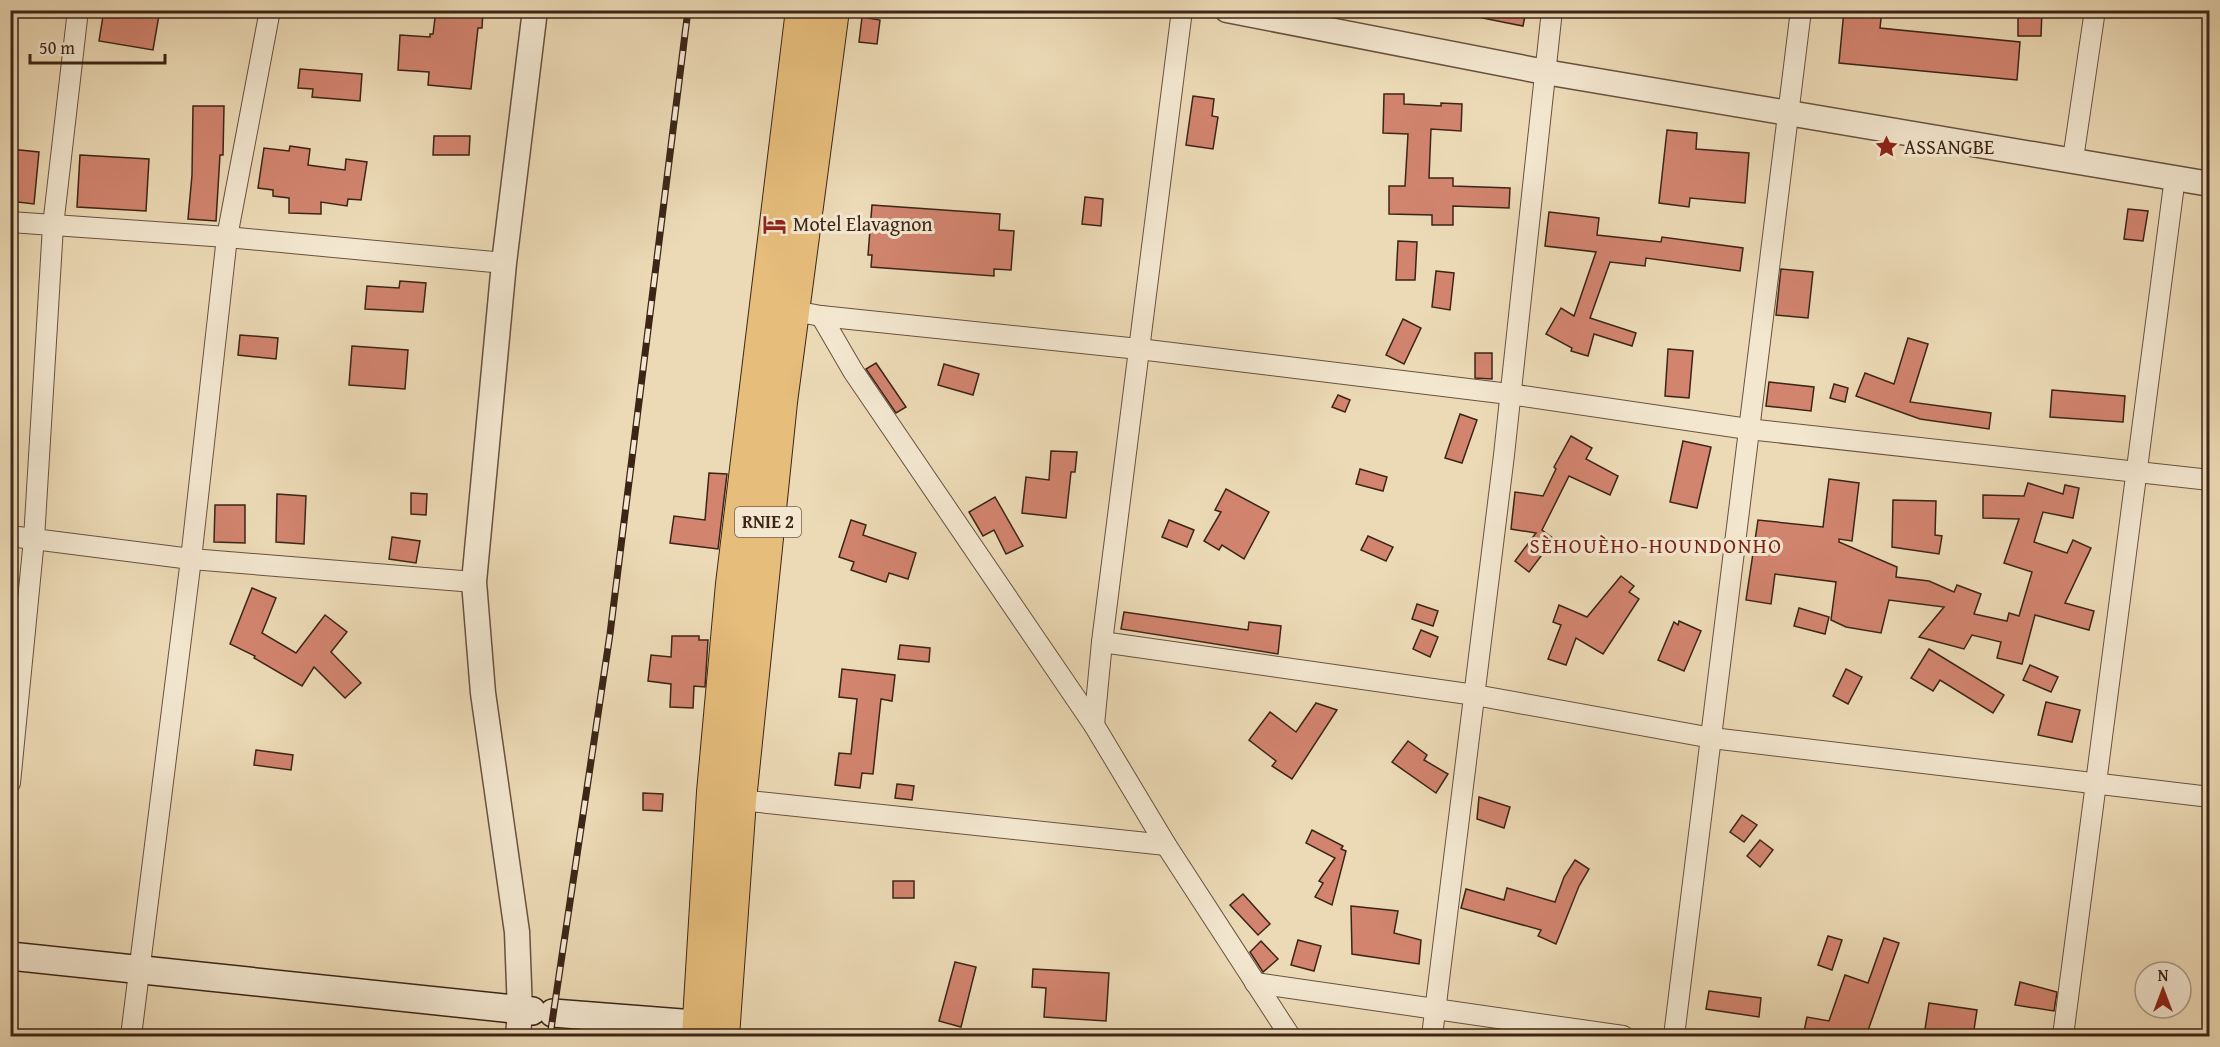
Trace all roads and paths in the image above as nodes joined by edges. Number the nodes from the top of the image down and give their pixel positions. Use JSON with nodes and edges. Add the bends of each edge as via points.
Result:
{"nodes":[{"id":1,"x":78,"y":10,"type":"edge"},
{"id":2,"x":270,"y":10,"type":"edge"},
{"id":3,"x":535,"y":10,"type":"edge"},
{"id":4,"x":802,"y":10,"type":"edge"},
{"id":5,"x":833,"y":10,"type":"edge"},
{"id":6,"x":1182,"y":10,"type":"edge"},
{"id":7,"x":1227,"y":10,"type":"edge"},
{"id":8,"x":1552,"y":10,"type":"edge"},
{"id":9,"x":1801,"y":10,"type":"edge"},
{"id":10,"x":2095,"y":10,"type":"edge"},
{"id":11,"x":1545,"y":72,"type":"junction"},
{"id":12,"x":1788,"y":113,"type":"junction"},
{"id":13,"x":2073,"y":159,"type":"junction"},
{"id":14,"x":2175,"y":177,"type":"junction"},
{"id":15,"x":2210,"y":184,"type":"edge"},
{"id":16,"x":10,"y":222,"type":"edge"},
{"id":17,"x":53,"y":226,"type":"junction"},
{"id":18,"x":227,"y":237,"type":"junction"},
{"id":19,"x":504,"y":263,"type":"junction"},
{"id":20,"x":780,"y":308,"type":"junction"},
{"id":21,"x":821,"y":316,"type":"junction"},
{"id":22,"x":1139,"y":349,"type":"junction"},
{"id":23,"x":1509,"y":393,"type":"junction"},
{"id":24,"x":1748,"y":429,"type":"junction"},
{"id":25,"x":2137,"y":472,"type":"junction"},
{"id":26,"x":2210,"y":480,"type":"edge"},
{"id":27,"x":10,"y":536,"type":"edge"},
{"id":28,"x":34,"y":539,"type":"junction"},
{"id":29,"x":191,"y":559,"type":"junction"},
{"id":30,"x":474,"y":582,"type":"junction"},
{"id":31,"x":747,"y":585,"type":"junction"},
{"id":32,"x":1102,"y":642,"type":"junction"},
{"id":33,"x":1475,"y":695,"type":"junction"},
{"id":34,"x":1094,"y":725,"type":"junction"},
{"id":35,"x":1712,"y":738,"type":"junction"},
{"id":36,"x":10,"y":783,"type":"edge"},
{"id":37,"x":2097,"y":784,"type":"junction"},
{"id":38,"x":2210,"y":797,"type":"edge"},
{"id":39,"x":740,"y":800,"type":"junction"},
{"id":40,"x":1166,"y":845,"type":"junction"},
{"id":41,"x":722,"y":869,"type":"junction"},
{"id":42,"x":10,"y":956,"type":"edge"},
{"id":43,"x":140,"y":970,"type":"junction"},
{"id":44,"x":1255,"y":983,"type":"junction"},
{"id":45,"x":1435,"y":1011,"type":"junction"},
{"id":46,"x":531,"y":1018,"type":"edge"},
{"id":47,"x":711,"y":1031,"type":"edge"},
{"id":48,"x":131,"y":1036,"type":"edge"},
{"id":49,"x":1290,"y":1036,"type":"edge"},
{"id":50,"x":1432,"y":1036,"type":"edge"},
{"id":51,"x":1623,"y":1036,"type":"edge"},
{"id":52,"x":1674,"y":1036,"type":"edge"},
{"id":53,"x":2063,"y":1036,"type":"edge"}],
"edges":[{"from":1,"to":17,"type":"street"},
{"from":2,"to":18,"type":"street"},
{"from":3,"to":19,"type":"street"},
{"from":4,"to":20,"type":"highway","number":"RNIE 2"},
{"from":5,"to":20,"type":"highway","number":"RNIE 2"},
{"from":6,"to":22,"type":"street"},
{"from":7,"to":11,"type":"street"},
{"from":8,"to":11,"type":"street"},
{"from":9,"to":12,"type":"street"},
{"from":10,"to":13,"type":"street"},
{"from":11,"to":12,"type":"street"},
{"from":11,"to":23,"type":"street"},
{"from":12,"to":13,"type":"street"},
{"from":12,"to":24,"type":"street"},
{"from":13,"to":14,"type":"street"},
{"from":14,"to":15,"type":"street"},
{"from":14,"to":25,"type":"street"},
{"from":16,"to":17,"type":"street"},
{"from":17,"to":18,"type":"street"},
{"from":17,"to":28,"type":"street"},
{"from":18,"to":19,"type":"street"},
{"from":18,"to":29,"type":"street"},
{"from":19,"to":30,"type":"street"},
{"from":20,"to":21,"type":"street"},
{"from":20,"to":31,"type":"highway","number":"RNIE 2"},
{"from":21,"to":22,"type":"street"},
{"from":21,"to":34,"type":"street","via":[[860,380]]},
{"from":22,"to":23,"type":"street"},
{"from":22,"to":32,"type":"street"},
{"from":23,"to":24,"type":"street"},
{"from":23,"to":33,"type":"street"},
{"from":24,"to":25,"type":"street"},
{"from":24,"to":35,"type":"street"},
{"from":25,"to":26,"type":"street"},
{"from":25,"to":37,"type":"street"},
{"from":27,"to":28,"type":"street"},
{"from":28,"to":29,"type":"street"},
{"from":28,"to":36,"type":"street"},
{"from":29,"to":30,"type":"street"},
{"from":29,"to":43,"type":"street"},
{"from":30,"to":46,"type":"street","via":[[483,693]]},
{"from":31,"to":39,"type":"highway","number":"RNIE 2"},
{"from":31,"to":41,"type":"highway","number":"RNIE 2"},
{"from":32,"to":33,"type":"street"},
{"from":32,"to":34,"type":"street"},
{"from":33,"to":35,"type":"street"},
{"from":33,"to":45,"type":"street"},
{"from":34,"to":40,"type":"street"},
{"from":35,"to":37,"type":"street"},
{"from":35,"to":52,"type":"street"},
{"from":37,"to":38,"type":"street"},
{"from":37,"to":53,"type":"street"},
{"from":39,"to":40,"type":"street"},
{"from":39,"to":41,"type":"highway","number":"RNIE 2"},
{"from":40,"to":44,"type":"street"},
{"from":41,"to":47,"type":"highway","number":"RNIE 2"},
{"from":42,"to":43,"type":"main road"},
{"from":43,"to":46,"type":"main road"},
{"from":43,"to":48,"type":"street"},
{"from":44,"to":45,"type":"street"},
{"from":44,"to":49,"type":"street"},
{"from":45,"to":50,"type":"street"},
{"from":45,"to":51,"type":"street"},
{"from":46,"to":47,"type":"main road"}]}
